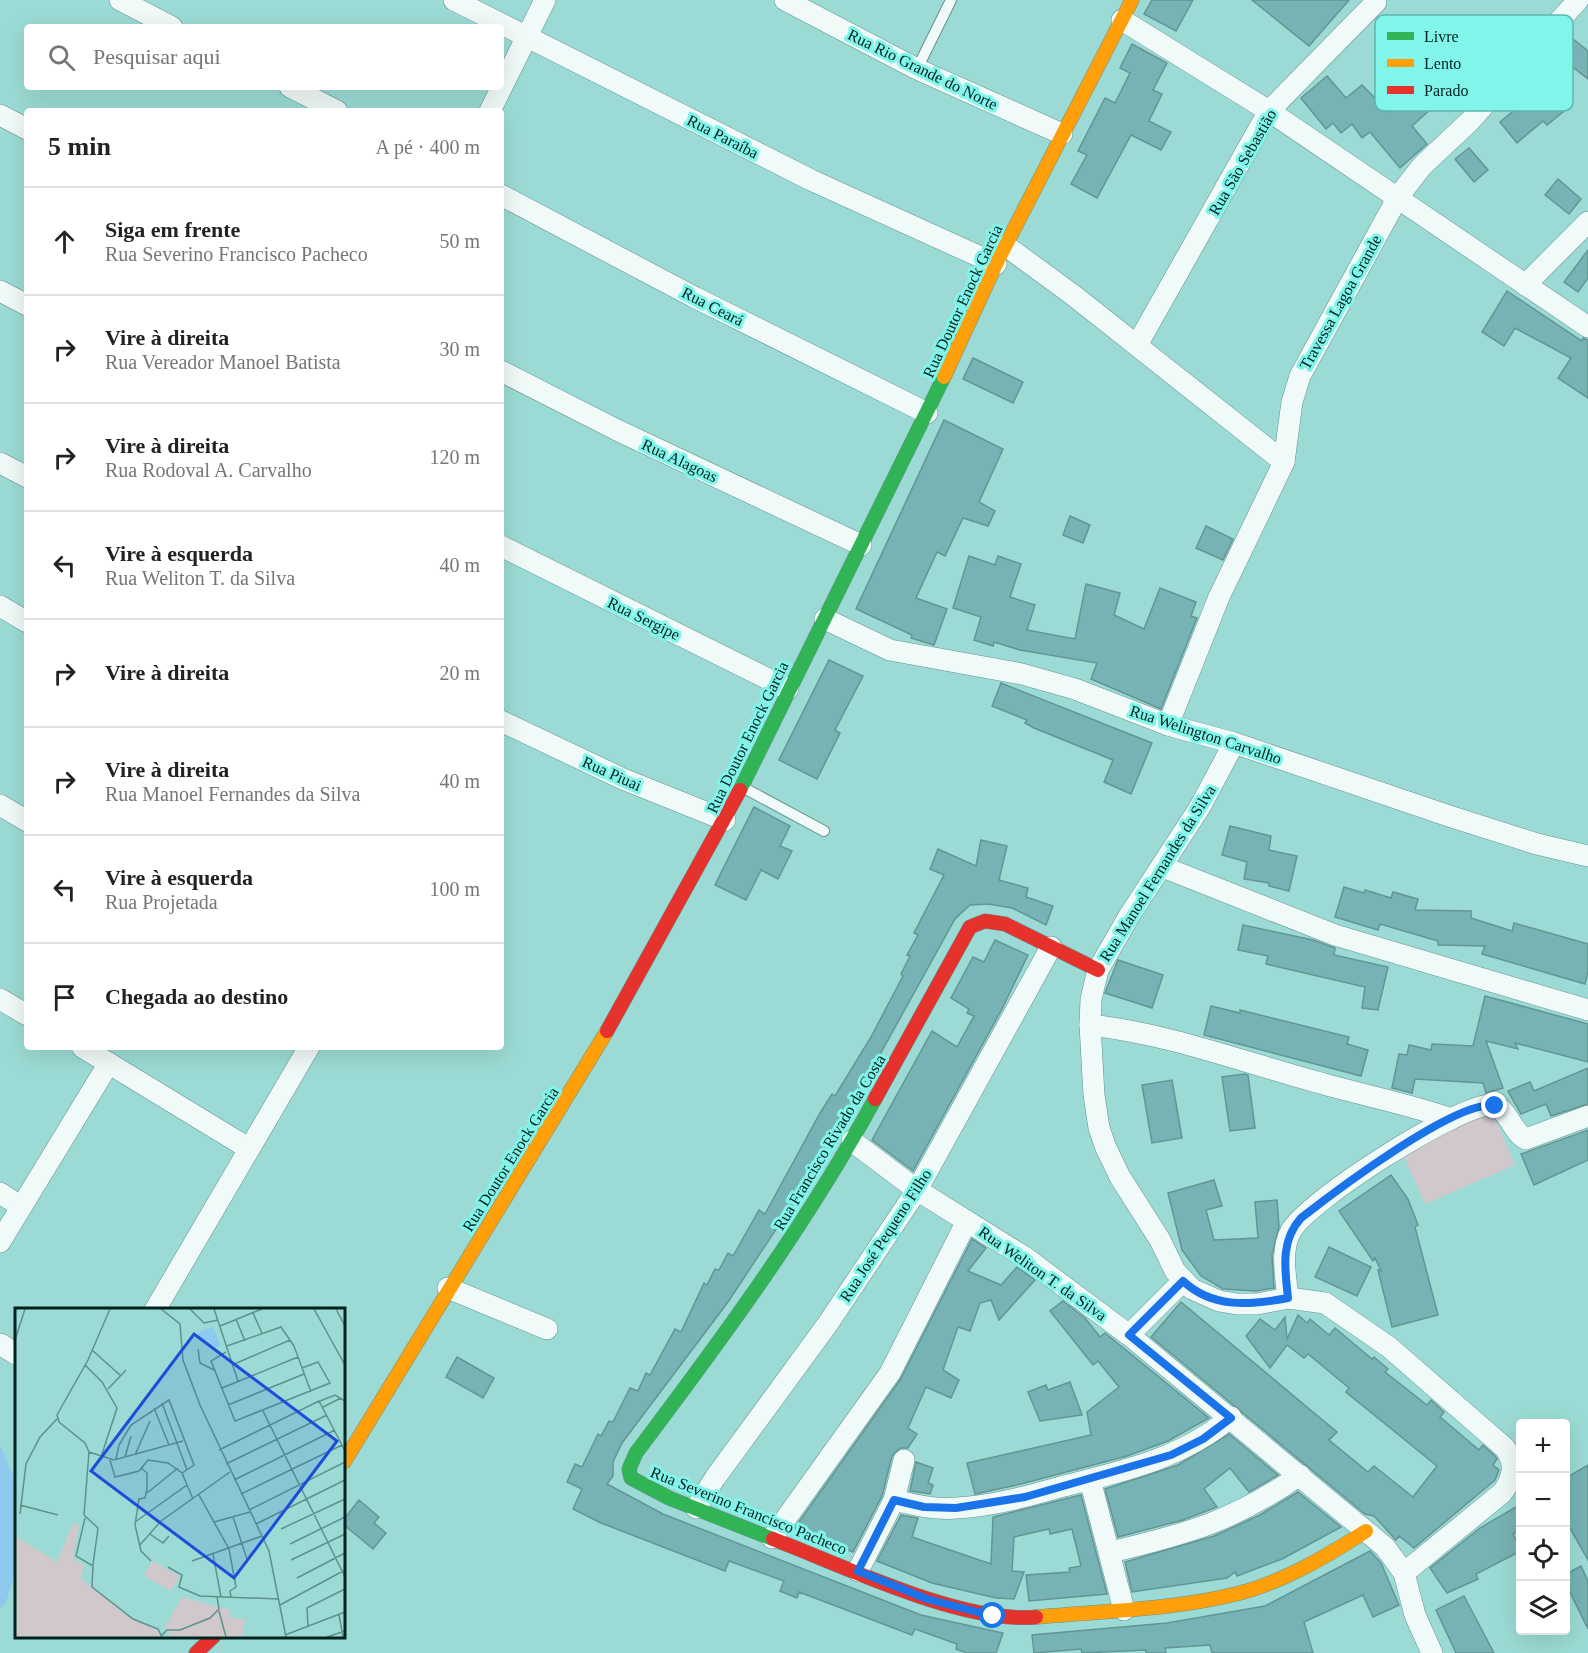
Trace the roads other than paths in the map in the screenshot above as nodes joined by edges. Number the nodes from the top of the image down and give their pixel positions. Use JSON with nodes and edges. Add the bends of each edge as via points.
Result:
{"nodes":[{"id":1,"x":120,"y":0,"type":"edge"},
{"id":2,"x":454,"y":0,"type":"edge"},
{"id":3,"x":545,"y":0,"type":"edge"},
{"id":4,"x":785,"y":0,"type":"edge"},
{"id":5,"x":951,"y":0,"type":"edge"},
{"id":6,"x":1132,"y":0,"type":"edge"},
{"id":7,"x":1578,"y":0,"type":"edge"},
{"id":8,"x":1376,"y":2,"type":"dead end"},
{"id":9,"x":1565,"y":15,"type":"edge"},
{"id":10,"x":1122,"y":20,"type":"junction"},
{"id":11,"x":166,"y":24,"type":"edge"},
{"id":12,"x":502,"y":24,"type":"edge"},
{"id":13,"x":504,"y":25,"type":"edge"},
{"id":14,"x":526,"y":36,"type":"junction"},
{"id":15,"x":917,"y":69,"type":"junction"},
{"id":16,"x":504,"y":82,"type":"edge"},
{"id":17,"x":296,"y":90,"type":"edge"},
{"id":18,"x":500,"y":90,"type":"edge"},
{"id":19,"x":331,"y":108,"type":"edge"},
{"id":20,"x":491,"y":108,"type":"edge"},
{"id":21,"x":1269,"y":111,"type":"junction"},
{"id":22,"x":1479,"y":111,"type":"edge"},
{"id":23,"x":0,"y":115,"type":"edge"},
{"id":24,"x":24,"y":127,"type":"edge"},
{"id":25,"x":1062,"y":134,"type":"junction"},
{"id":26,"x":504,"y":197,"type":"edge"},
{"id":27,"x":1398,"y":197,"type":"junction"},
{"id":28,"x":1588,"y":222,"type":"edge"},
{"id":29,"x":1001,"y":255,"type":"junction"},
{"id":30,"x":1525,"y":285,"type":"junction"},
{"id":31,"x":0,"y":291,"type":"edge"},
{"id":32,"x":24,"y":303,"type":"edge"},
{"id":33,"x":1588,"y":327,"type":"edge"},
{"id":34,"x":1137,"y":345,"type":"junction"},
{"id":35,"x":504,"y":373,"type":"edge"},
{"id":36,"x":927,"y":413,"type":"junction"},
{"id":37,"x":1284,"y":462,"type":"junction"},
{"id":38,"x":0,"y":463,"type":"edge"},
{"id":39,"x":24,"y":475,"type":"edge"},
{"id":40,"x":861,"y":545,"type":"junction"},
{"id":41,"x":504,"y":547,"type":"edge"},
{"id":42,"x":0,"y":606,"type":"edge"},
{"id":43,"x":825,"y":619,"type":"junction"},
{"id":44,"x":24,"y":620,"type":"edge"},
{"id":45,"x":788,"y":689,"type":"junction"},
{"id":46,"x":504,"y":722,"type":"edge"},
{"id":47,"x":1168,"y":725,"type":"junction"},
{"id":48,"x":1234,"y":743,"type":"junction"},
{"id":49,"x":741,"y":786,"type":"junction"},
{"id":50,"x":0,"y":805,"type":"edge"},
{"id":51,"x":24,"y":819,"type":"edge"},
{"id":52,"x":725,"y":819,"type":"junction"},
{"id":53,"x":824,"y":831,"type":"dead end"},
{"id":54,"x":1588,"y":856,"type":"edge"},
{"id":55,"x":1162,"y":867,"type":"junction"},
{"id":56,"x":1051,"y":947,"type":"junction"},
{"id":57,"x":1098,"y":970,"type":"junction"},
{"id":58,"x":0,"y":999,"type":"edge"},
{"id":59,"x":1588,"y":1010,"type":"edge"},
{"id":60,"x":24,"y":1013,"type":"edge"},
{"id":61,"x":1090,"y":1025,"type":"junction"},
{"id":62,"x":87,"y":1050,"type":"edge"},
{"id":63,"x":307,"y":1050,"type":"edge"},
{"id":64,"x":109,"y":1063,"type":"junction"},
{"id":65,"x":1588,"y":1116,"type":"edge"},
{"id":66,"x":1451,"y":1119,"type":"junction"},
{"id":67,"x":852,"y":1141,"type":"junction"},
{"id":68,"x":248,"y":1148,"type":"junction"},
{"id":69,"x":917,"y":1190,"type":"junction"},
{"id":70,"x":0,"y":1193,"type":"edge"},
{"id":71,"x":20,"y":1206,"type":"junction"},
{"id":72,"x":967,"y":1221,"type":"junction"},
{"id":73,"x":0,"y":1242,"type":"edge"},
{"id":74,"x":1183,"y":1281,"type":"junction"},
{"id":75,"x":448,"y":1288,"type":"junction"},
{"id":76,"x":1288,"y":1298,"type":"junction"},
{"id":77,"x":158,"y":1308,"type":"edge"},
{"id":78,"x":547,"y":1329,"type":"dead end"},
{"id":79,"x":1129,"y":1335,"type":"junction"},
{"id":80,"x":0,"y":1344,"type":"edge"},
{"id":81,"x":15,"y":1353,"type":"edge"},
{"id":82,"x":1231,"y":1418,"type":"junction"},
{"id":83,"x":345,"y":1460,"type":"edge"},
{"id":84,"x":904,"y":1460,"type":"dead end"},
{"id":85,"x":1300,"y":1475,"type":"junction"},
{"id":86,"x":1090,"y":1480,"type":"junction"},
{"id":87,"x":634,"y":1481,"type":"joint"},
{"id":88,"x":894,"y":1500,"type":"junction"},
{"id":89,"x":696,"y":1508,"type":"junction"},
{"id":90,"x":1366,"y":1531,"type":"junction"},
{"id":91,"x":772,"y":1538,"type":"junction"},
{"id":92,"x":1111,"y":1552,"type":"junction"},
{"id":93,"x":858,"y":1571,"type":"junction"},
{"id":94,"x":1404,"y":1573,"type":"junction"},
{"id":95,"x":1124,"y":1610,"type":"junction"},
{"id":96,"x":212,"y":1638,"type":"edge"},
{"id":97,"x":196,"y":1653,"type":"edge"},
{"id":98,"x":1432,"y":1653,"type":"edge"}],
"edges":[{"from":1,"to":11,"type":"street"},
{"from":2,"to":12,"type":"street","name":"Rua Paraíba"},
{"from":3,"to":14,"type":"street"},
{"from":4,"to":15,"type":"street","name":"Rua Rio Grande do Norte"},
{"from":5,"to":15,"type":"lane"},
{"from":6,"to":10,"type":"street","name":"Rua Doutor Enock Garcia"},
{"from":7,"to":9,"type":"street","name":"Travessa Lagoa Grande"},
{"from":8,"to":21,"type":"street","name":"Rua São Sebastião"},
{"from":10,"to":21,"type":"street"},
{"from":10,"to":25,"type":"street","name":"Rua Doutor Enock Garcia"},
{"from":13,"to":14,"type":"street","name":"Rua Paraíba"},
{"from":14,"to":16,"type":"street"},
{"from":14,"to":29,"type":"street","name":"Rua Paraíba","via":[[811,180]]},
{"from":15,"to":25,"type":"street","name":"Rua Rio Grande do Norte"},
{"from":17,"to":19,"type":"street"},
{"from":18,"to":20,"type":"street"},
{"from":21,"to":27,"type":"street"},
{"from":21,"to":34,"type":"street","name":"Rua São Sebastião"},
{"from":22,"to":27,"type":"street","name":"Travessa Lagoa Grande","via":[[1422,166]]},
{"from":23,"to":24,"type":"street"},
{"from":25,"to":29,"type":"street","name":"Rua Doutor Enock Garcia"},
{"from":26,"to":36,"type":"street","name":"Rua Ceará"},
{"from":27,"to":30,"type":"street"},
{"from":27,"to":37,"type":"street","name":"Travessa Lagoa Grande","via":[[1300,376],[1292,402]]},
{"from":28,"to":30,"type":"street"},
{"from":29,"to":34,"type":"street","name":"Rua Paraíba"},
{"from":29,"to":36,"type":"street","name":"Rua Doutor Enock Garcia"},
{"from":30,"to":33,"type":"street"},
{"from":31,"to":32,"type":"street"},
{"from":34,"to":37,"type":"street","name":"Rua Paraíba"},
{"from":35,"to":40,"type":"street","name":"Rua Alagoas"},
{"from":36,"to":40,"type":"street","name":"Rua Doutor Enock Garcia"},
{"from":37,"to":47,"type":"street","name":"Travessa Lagoa Grande","via":[[1219,597]]},
{"from":38,"to":39,"type":"street"},
{"from":40,"to":43,"type":"street","name":"Rua Doutor Enock Garcia"},
{"from":41,"to":45,"type":"street","name":"Rua Sergipe"},
{"from":42,"to":44,"type":"street"},
{"from":43,"to":45,"type":"street","name":"Rua Doutor Enock Garcia"},
{"from":43,"to":47,"type":"street","name":"Rua Welington Carvalho","via":[[890,650],[1022,674],[1075,689]]},
{"from":45,"to":49,"type":"street","name":"Rua Doutor Enock Garcia"},
{"from":46,"to":52,"type":"street","name":"Rua Piuai","via":[[623,779]]},
{"from":47,"to":48,"type":"street","name":"Rua Welington Carvalho"},
{"from":48,"to":54,"type":"street","name":"Rua Welington Carvalho","via":[[1460,820]]},
{"from":48,"to":55,"type":"street","name":"Rua Manoel Fernandes da Silva"},
{"from":49,"to":52,"type":"street","name":"Rua Doutor Enock Garcia"},
{"from":49,"to":53,"type":"lane"},
{"from":50,"to":51,"type":"street"},
{"from":52,"to":75,"type":"street","name":"Rua Doutor Enock Garcia","via":[[620,1010]]},
{"from":55,"to":57,"type":"street","name":"Rua Manoel Fernandes da Silva"},
{"from":55,"to":59,"type":"street","via":[[1335,935]]},
{"from":56,"to":57,"type":"street","name":"Rua Francisco Rivado da Costa"},
{"from":56,"to":67,"type":"street","name":"Rua Francisco Rivado da Costa","via":[[991,921],[970,927]]},
{"from":56,"to":69,"type":"street","name":"Rua José Pequeno Filho"},
{"from":57,"to":61,"type":"street","name":"Rua Manoel Fernandes da Silva"},
{"from":58,"to":60,"type":"street"},
{"from":61,"to":66,"type":"street","via":[[1175,1040]]},
{"from":61,"to":74,"type":"street","name":"Rua Manoel Fernandes da Silva","via":[[1094,1095],[1106,1148]]},
{"from":62,"to":64,"type":"street"},
{"from":63,"to":68,"type":"street"},
{"from":64,"to":68,"type":"street"},
{"from":64,"to":71,"type":"street"},
{"from":65,"to":66,"type":"street","via":[[1530,1139],[1520,1135],[1493,1105]]},
{"from":66,"to":76,"type":"street","via":[[1393,1150],[1295,1225],[1286,1249]]},
{"from":67,"to":69,"type":"street","name":"Rua Weliton T. da Silva"},
{"from":67,"to":87,"type":"street","name":"Rua Francisco Rivado da Costa","via":[[742,1312],[636,1453],[629,1469]]},
{"from":68,"to":77,"type":"street"},
{"from":69,"to":72,"type":"street","name":"Rua Weliton T. da Silva"},
{"from":69,"to":89,"type":"street","name":"Rua José Pequeno Filho","via":[[829,1322]]},
{"from":70,"to":71,"type":"street"},
{"from":71,"to":73,"type":"street"},
{"from":72,"to":79,"type":"street","name":"Rua Weliton T. da Silva","via":[[1026,1258]]},
{"from":72,"to":91,"type":"street","via":[[890,1373]]},
{"from":74,"to":76,"type":"street","name":"Rua Manoel Fernandes da Silva","via":[[1205,1295],[1237,1304]]},
{"from":74,"to":79,"type":"street"},
{"from":75,"to":78,"type":"street"},
{"from":75,"to":83,"type":"street","name":"Rua Doutor Enock Garcia"},
{"from":76,"to":94,"type":"street","name":"Rua Manoel Fernandes da Silva","via":[[1325,1303],[1365,1328],[1456,1404],[1508,1453],[1514,1467],[1502,1493]]},
{"from":79,"to":82,"type":"street","name":"Rua Weliton T. da Silva"},
{"from":80,"to":81,"type":"street"},
{"from":82,"to":85,"type":"street","name":"Rua Weliton T. da Silva"},
{"from":82,"to":86,"type":"street","via":[[1179,1452]]},
{"from":84,"to":88,"type":"street"},
{"from":85,"to":90,"type":"street","name":"Rua Weliton T. da Silva"},
{"from":85,"to":92,"type":"street","via":[[1235,1515],[1201,1529]]},
{"from":86,"to":88,"type":"street","via":[[965,1507],[924,1507]]},
{"from":86,"to":92,"type":"street"},
{"from":87,"to":89,"type":"street","name":"Rua Severino Francisco Pacheco"},
{"from":88,"to":93,"type":"street"},
{"from":89,"to":91,"type":"street","name":"Rua Severino Francisco Pacheco"},
{"from":90,"to":94,"type":"street","name":"Rua Weliton T. da Silva","via":[[1397,1560]]},
{"from":90,"to":95,"type":"street","name":"Rua Severino Francisco Pacheco","via":[[1288,1575],[1240,1593]]},
{"from":91,"to":93,"type":"street","name":"Rua Severino Francisco Pacheco"},
{"from":92,"to":95,"type":"street"},
{"from":93,"to":95,"type":"street","name":"Rua Severino Francisco Pacheco","via":[[927,1599],[993,1616],[1029,1618]]},
{"from":94,"to":98,"type":"street","name":"Rua Weliton T. da Silva","via":[[1415,1615]]},
{"from":96,"to":97,"type":"street"}]}
